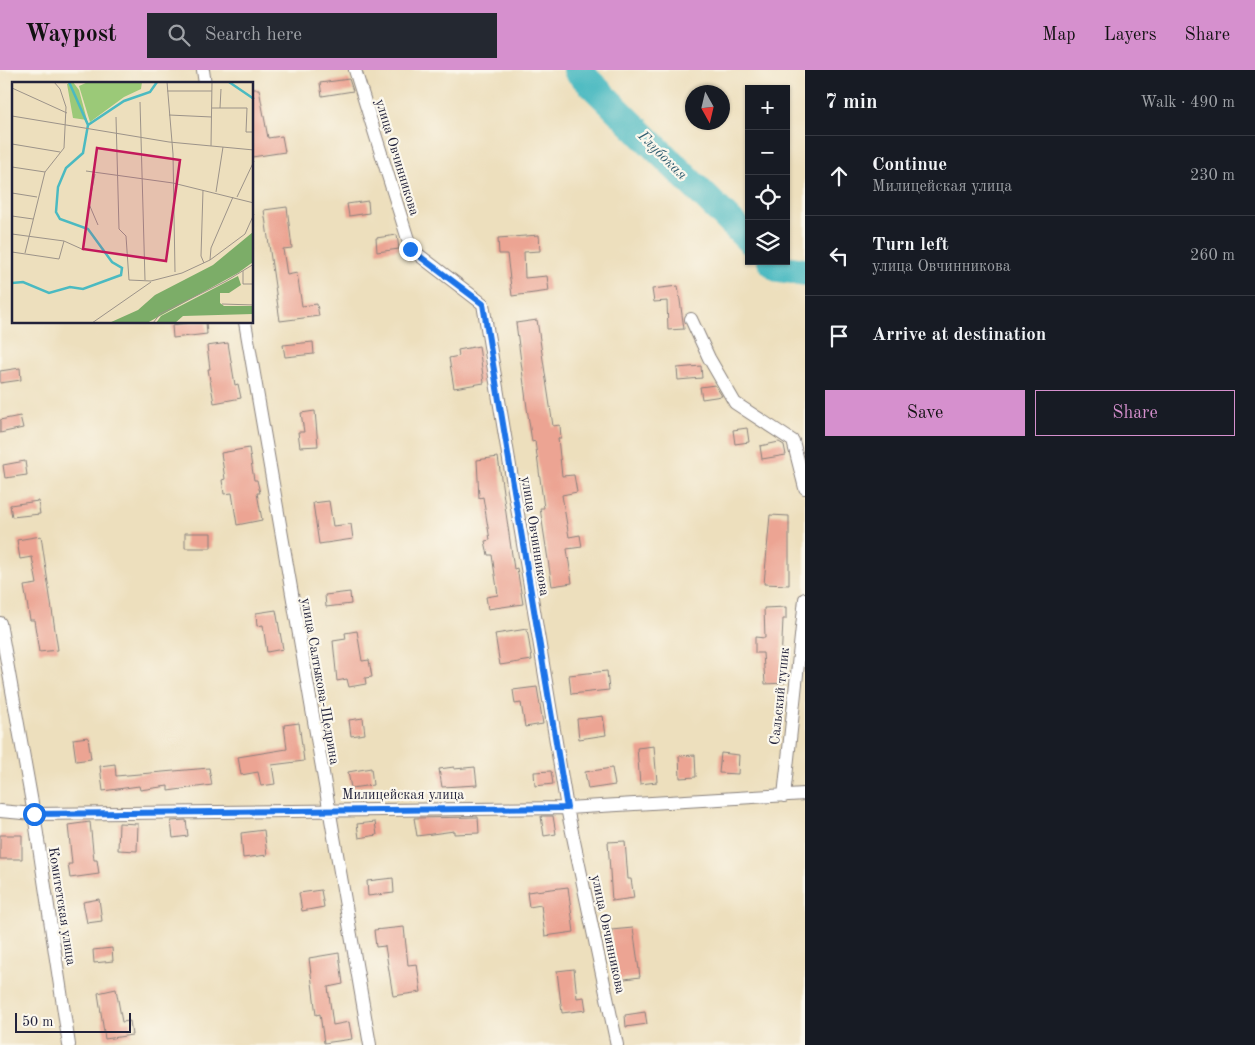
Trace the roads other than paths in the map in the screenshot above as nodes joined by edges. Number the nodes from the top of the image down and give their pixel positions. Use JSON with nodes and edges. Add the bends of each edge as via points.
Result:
{"nodes":[{"id":1,"x":355,"y":70,"type":"edge"},
{"id":2,"x":691,"y":319,"type":"dead end"},
{"id":3,"x":245,"y":324,"type":"edge"},
{"id":4,"x":805,"y":488,"type":"edge"},
{"id":5,"x":805,"y":599,"type":"edge"},
{"id":6,"x":0,"y":623,"type":"edge"},
{"id":7,"x":805,"y":794,"type":"edge"},
{"id":8,"x":784,"y":796,"type":"junction"},
{"id":9,"x":567,"y":808,"type":"junction"},
{"id":10,"x":328,"y":809,"type":"junction"},
{"id":11,"x":0,"y":811,"type":"edge"},
{"id":12,"x":34,"y":814,"type":"junction"},
{"id":13,"x":69,"y":1045,"type":"edge"},
{"id":14,"x":370,"y":1045,"type":"edge"},
{"id":15,"x":617,"y":1045,"type":"edge"}],
"edges":[{"from":1,"to":9,"type":"street","name":"улица Овчинникова","via":[[410,249],[483,304]]},
{"from":2,"to":4,"type":"street","via":[[735,403],[793,441]]},
{"from":3,"to":10,"type":"street","name":"улица Салтыкова-Щедрина"},
{"from":5,"to":8,"type":"street","name":"Сальский тупик"},
{"from":6,"to":12,"type":"street","name":"Комитетская улица"},
{"from":7,"to":8,"type":"street","name":"Милицейская улица"},
{"from":8,"to":9,"type":"street","name":"Милицейская улица"},
{"from":9,"to":10,"type":"street","name":"Милицейская улица"},
{"from":9,"to":15,"type":"street","name":"улица Овчинникова"},
{"from":10,"to":12,"type":"street","name":"Милицейская улица"},
{"from":10,"to":14,"type":"street","name":"улица Салтыкова-Щедрина"},
{"from":11,"to":12,"type":"street","name":"Милицейская улица"},
{"from":12,"to":13,"type":"street","name":"Комитетская улица"}]}
